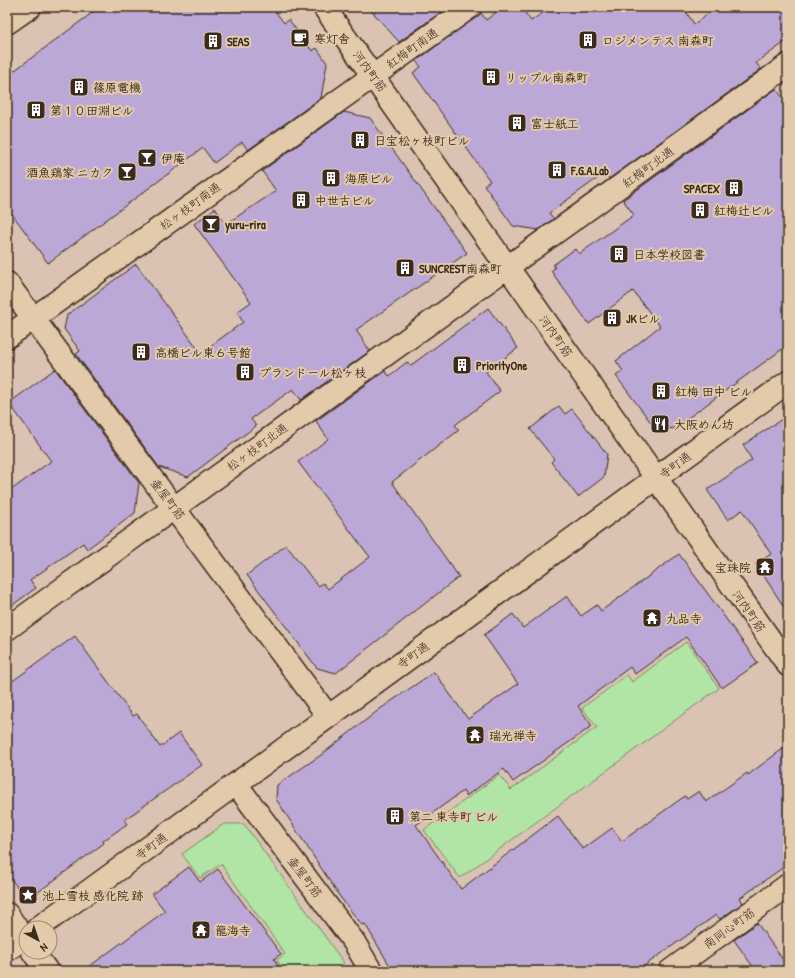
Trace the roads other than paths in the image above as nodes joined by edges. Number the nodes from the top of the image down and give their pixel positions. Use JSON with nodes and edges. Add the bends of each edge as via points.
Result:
{"nodes":[{"id":1,"x":30,"y":7,"type":"edge"},
{"id":2,"x":324,"y":7,"type":"edge"},
{"id":3,"x":470,"y":7,"type":"edge"},
{"id":4,"x":7,"y":23,"type":"edge"},
{"id":5,"x":788,"y":65,"type":"edge"},
{"id":6,"x":373,"y":75,"type":"junction"},
{"id":7,"x":508,"y":268,"type":"junction"},
{"id":8,"x":7,"y":283,"type":"edge"},
{"id":9,"x":33,"y":318,"type":"junction"},
{"id":10,"x":7,"y":337,"type":"edge"},
{"id":11,"x":788,"y":382,"type":"edge"},
{"id":12,"x":656,"y":478,"type":"junction"},
{"id":13,"x":174,"y":507,"type":"junction"},
{"id":14,"x":7,"y":629,"type":"edge"},
{"id":15,"x":788,"y":665,"type":"edge"},
{"id":16,"x":328,"y":716,"type":"junction"},
{"id":17,"x":236,"y":784,"type":"junction"},
{"id":18,"x":788,"y":886,"type":"edge"},
{"id":19,"x":7,"y":914,"type":"edge"},
{"id":20,"x":54,"y":920,"type":"edge"},
{"id":21,"x":18,"y":930,"type":"edge"},
{"id":22,"x":39,"y":960,"type":"edge"},
{"id":23,"x":47,"y":971,"type":"edge"},
{"id":24,"x":371,"y":971,"type":"edge"},
{"id":25,"x":670,"y":971,"type":"edge"}],
"edges":[{"from":1,"to":4,"type":"street"},
{"from":2,"to":6,"type":"street","name":"河内町筋"},
{"from":3,"to":6,"type":"street","name":"紅梅町南通"},
{"from":5,"to":7,"type":"street","name":"紅梅町北通"},
{"from":6,"to":7,"type":"street","name":"河内町筋"},
{"from":6,"to":9,"type":"street","name":"松ヶ枝町南通"},
{"from":7,"to":12,"type":"street","name":"河内町筋"},
{"from":7,"to":13,"type":"street","name":"松ヶ枝町北通"},
{"from":8,"to":9,"type":"street","name":"壷屋町筋"},
{"from":9,"to":10,"type":"street","name":"松ヶ枝町南通"},
{"from":9,"to":13,"type":"street","name":"壷屋町筋"},
{"from":11,"to":12,"type":"street","name":"寺町通"},
{"from":12,"to":15,"type":"street","name":"河内町筋"},
{"from":12,"to":16,"type":"street","name":"寺町通"},
{"from":13,"to":14,"type":"street","name":"松ヶ枝町北通"},
{"from":13,"to":16,"type":"street","name":"壷屋町筋"},
{"from":16,"to":17,"type":"street","name":"寺町通"},
{"from":17,"to":20,"type":"street","name":"寺町通"},
{"from":17,"to":24,"type":"street","name":"壷屋町筋","via":[[354,942]]},
{"from":18,"to":25,"type":"street","name":"南同心町筋"},
{"from":19,"to":21,"type":"street"},
{"from":22,"to":23,"type":"street"}]}
